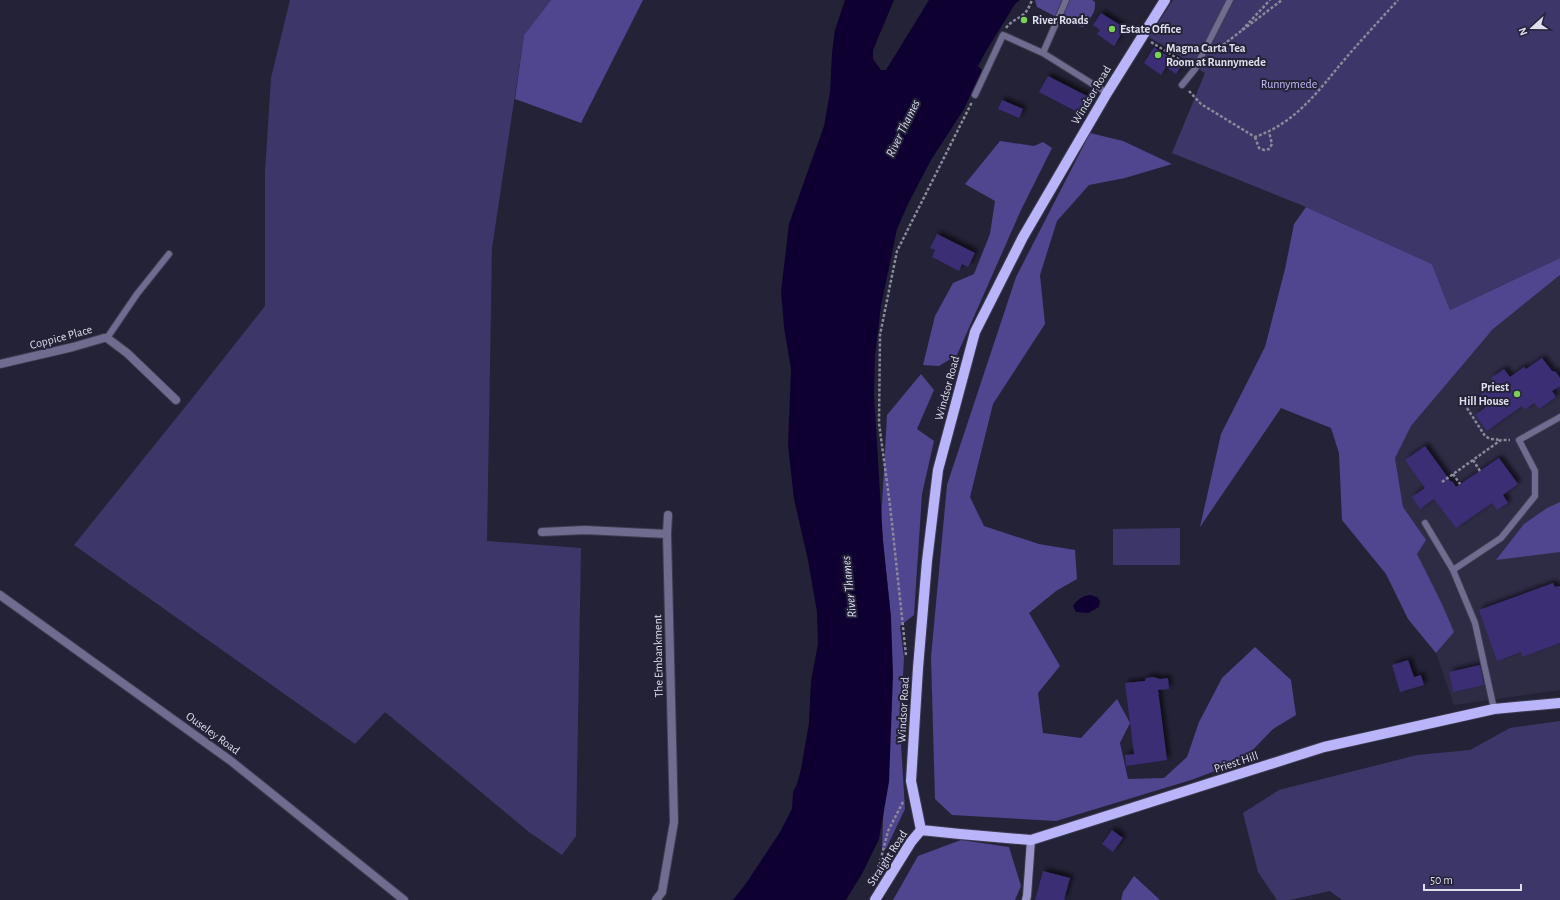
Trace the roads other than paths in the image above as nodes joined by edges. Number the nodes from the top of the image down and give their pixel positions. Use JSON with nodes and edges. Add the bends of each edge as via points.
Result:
{"nodes":[{"id":1,"x":1066,"y":0,"type":"edge"},
{"id":2,"x":1165,"y":0,"type":"edge"},
{"id":3,"x":1230,"y":0,"type":"edge"},
{"id":4,"x":1043,"y":53,"type":"junction"},
{"id":5,"x":1182,"y":85,"type":"road end"},
{"id":6,"x":1106,"y":93,"type":"junction"},
{"id":7,"x":975,"y":95,"type":"road end"},
{"id":8,"x":169,"y":254,"type":"dead end"},
{"id":9,"x":107,"y":338,"type":"junction"},
{"id":10,"x":0,"y":364,"type":"edge"},
{"id":11,"x":176,"y":400,"type":"dead end"},
{"id":12,"x":1560,"y":417,"type":"edge"},
{"id":13,"x":668,"y":515,"type":"dead end"},
{"id":14,"x":1425,"y":523,"type":"dead end"},
{"id":15,"x":542,"y":532,"type":"dead end"},
{"id":16,"x":667,"y":534,"type":"junction"},
{"id":17,"x":1453,"y":570,"type":"junction"},
{"id":18,"x":0,"y":596,"type":"edge"},
{"id":19,"x":1560,"y":703,"type":"edge"},
{"id":20,"x":1494,"y":709,"type":"junction"},
{"id":21,"x":921,"y":830,"type":"junction"},
{"id":22,"x":1031,"y":840,"type":"junction"},
{"id":23,"x":404,"y":900,"type":"edge"},
{"id":24,"x":656,"y":900,"type":"edge"},
{"id":25,"x":875,"y":900,"type":"edge"},
{"id":26,"x":1026,"y":900,"type":"edge"}],
"edges":[{"from":1,"to":4,"type":"lane"},
{"from":2,"to":6,"type":"main road","name":"Windsor Road"},
{"from":3,"to":5,"type":"lane","via":[[1195,69]]},
{"from":4,"to":6,"type":"lane"},
{"from":4,"to":7,"type":"lane","via":[[1003,35]]},
{"from":6,"to":21,"type":"main road","name":"Windsor Road","via":[[1023,237],[976,332],[938,470],[919,653],[911,781]]},
{"from":8,"to":9,"type":"lane"},
{"from":9,"to":10,"type":"street","name":"Coppice Place"},
{"from":9,"to":11,"type":"street","name":"Coppice Place","via":[[127,353]]},
{"from":12,"to":17,"type":"lane","via":[[1519,440],[1535,471],[1535,496],[1501,538]]},
{"from":13,"to":16,"type":"street","name":"The Embankment"},
{"from":14,"to":17,"type":"lane"},
{"from":15,"to":16,"type":"street","via":[[584,530]]},
{"from":16,"to":24,"type":"street","name":"The Embankment","via":[[674,822],[662,892]]},
{"from":17,"to":20,"type":"lane","via":[[1475,623]]},
{"from":18,"to":23,"type":"street","name":"Ouseley Road","via":[[231,761]]},
{"from":19,"to":20,"type":"main road","name":"Priest Hill"},
{"from":20,"to":22,"type":"main road","name":"Priest Hill","via":[[1324,748]]},
{"from":21,"to":22,"type":"main road","name":"Priest Hill"},
{"from":21,"to":25,"type":"main road","name":"Straight Road"},
{"from":22,"to":26,"type":"main road"}]}
